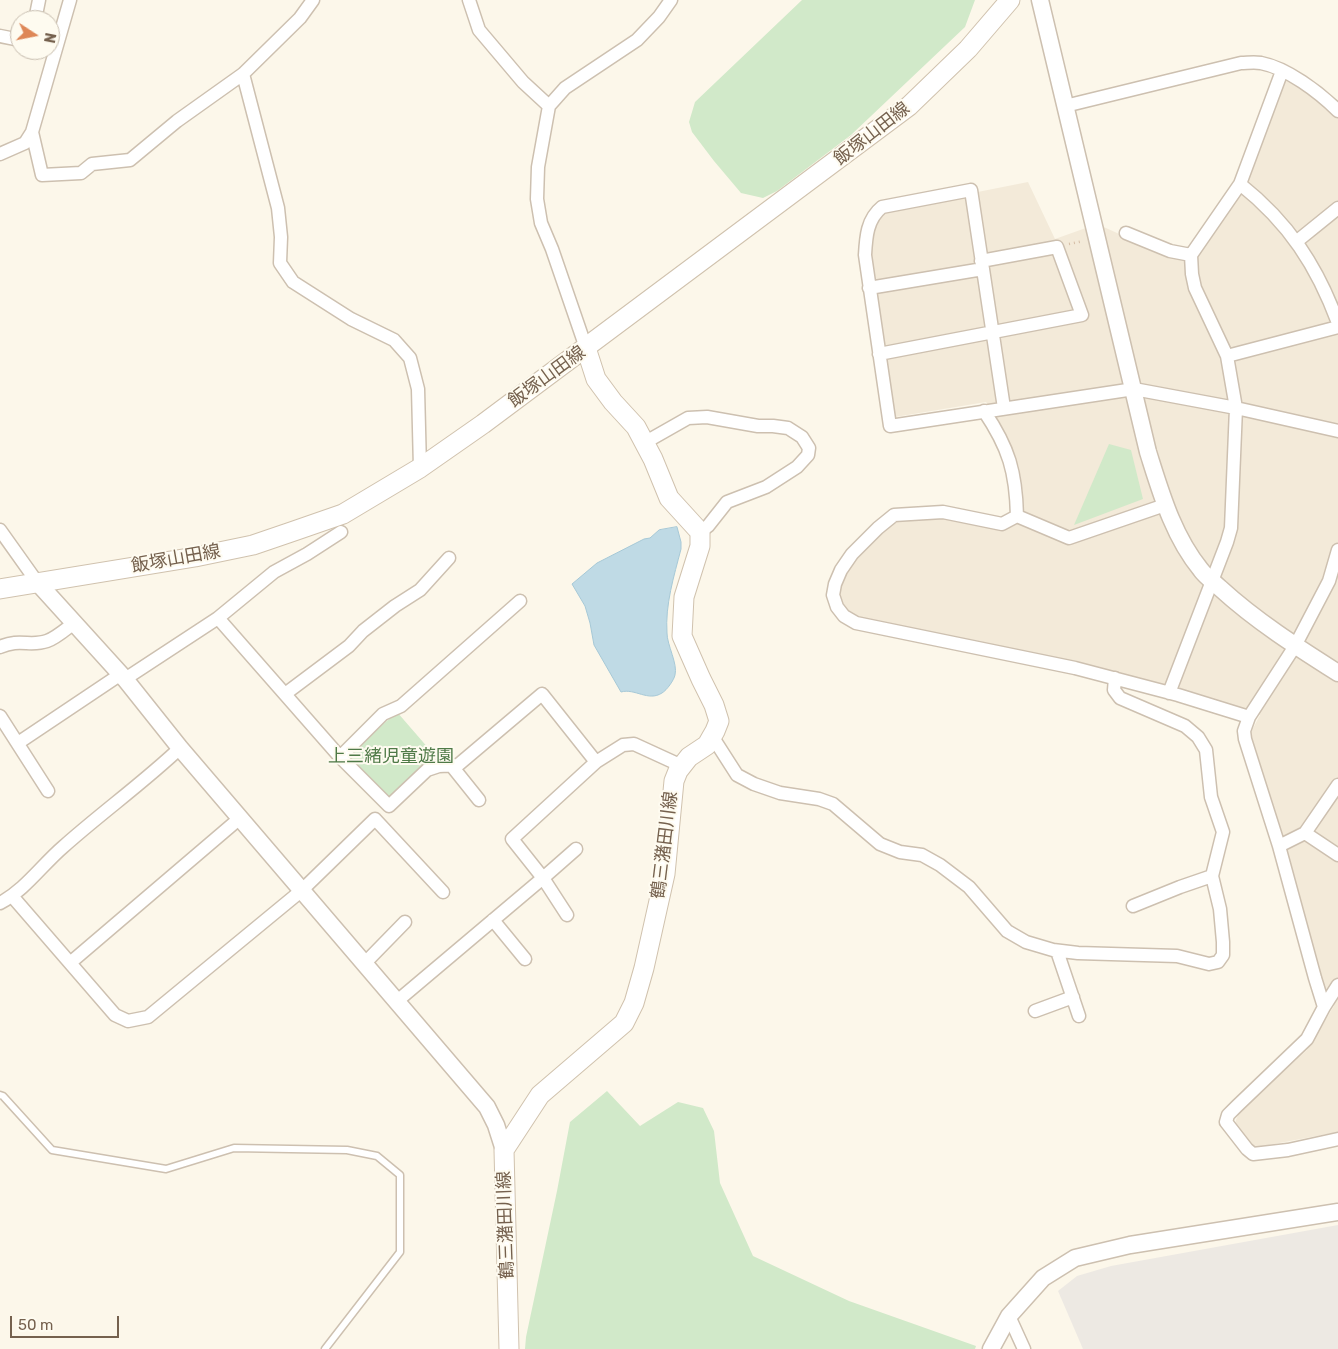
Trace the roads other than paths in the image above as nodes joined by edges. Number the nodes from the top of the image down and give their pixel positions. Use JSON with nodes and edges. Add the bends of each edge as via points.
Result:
{"nodes":[{"id":1,"x":70,"y":0,"type":"edge"},
{"id":2,"x":313,"y":0,"type":"edge"},
{"id":3,"x":469,"y":0,"type":"edge"},
{"id":4,"x":671,"y":0,"type":"edge"},
{"id":5,"x":1010,"y":0,"type":"edge"},
{"id":6,"x":1040,"y":0,"type":"edge"},
{"id":7,"x":60,"y":31,"type":"edge"},
{"id":8,"x":50,"y":60,"type":"edge"},
{"id":9,"x":1282,"y":71,"type":"junction"},
{"id":10,"x":243,"y":74,"type":"junction"},
{"id":11,"x":549,"y":106,"type":"junction"},
{"id":12,"x":1064,"y":106,"type":"junction"},
{"id":13,"x":1338,"y":111,"type":"edge"},
{"id":14,"x":32,"y":132,"type":"junction"},
{"id":15,"x":0,"y":154,"type":"edge"},
{"id":16,"x":1240,"y":184,"type":"junction"},
{"id":17,"x":1338,"y":208,"type":"edge"},
{"id":18,"x":1126,"y":233,"type":"dead end"},
{"id":19,"x":1296,"y":242,"type":"junction"},
{"id":20,"x":1190,"y":255,"type":"junction"},
{"id":21,"x":982,"y":265,"type":"junction"},
{"id":22,"x":869,"y":288,"type":"junction"},
{"id":23,"x":1338,"y":325,"type":"edge"},
{"id":24,"x":992,"y":332,"type":"junction"},
{"id":25,"x":586,"y":348,"type":"junction"},
{"id":26,"x":879,"y":354,"type":"junction"},
{"id":27,"x":1227,"y":356,"type":"junction"},
{"id":28,"x":1134,"y":389,"type":"junction"},
{"id":29,"x":1004,"y":408,"type":"junction"},
{"id":30,"x":1236,"y":408,"type":"junction"},
{"id":31,"x":984,"y":411,"type":"junction"},
{"id":32,"x":1338,"y":431,"type":"edge"},
{"id":33,"x":644,"y":442,"type":"junction"},
{"id":34,"x":420,"y":468,"type":"junction"},
{"id":35,"x":1165,"y":505,"type":"junction"},
{"id":36,"x":1017,"y":516,"type":"junction"},
{"id":37,"x":0,"y":530,"type":"edge"},
{"id":38,"x":341,"y":532,"type":"dead end"},
{"id":39,"x":700,"y":532,"type":"junction"},
{"id":40,"x":1338,"y":550,"type":"edge"},
{"id":41,"x":449,"y":558,"type":"dead end"},
{"id":42,"x":1335,"y":573,"type":"edge"},
{"id":43,"x":1212,"y":580,"type":"junction"},
{"id":44,"x":37,"y":582,"type":"junction"},
{"id":45,"x":0,"y":589,"type":"edge"},
{"id":46,"x":520,"y":601,"type":"dead end"},
{"id":47,"x":218,"y":618,"type":"junction"},
{"id":48,"x":74,"y":623,"type":"junction"},
{"id":49,"x":1295,"y":646,"type":"junction"},
{"id":50,"x":0,"y":647,"type":"edge"},
{"id":51,"x":1338,"y":674,"type":"edge"},
{"id":52,"x":123,"y":676,"type":"junction"},
{"id":53,"x":1115,"y":678,"type":"junction"},
{"id":54,"x":1169,"y":692,"type":"junction"},
{"id":55,"x":284,"y":694,"type":"junction"},
{"id":56,"x":0,"y":716,"type":"edge"},
{"id":57,"x":1249,"y":717,"type":"junction"},
{"id":58,"x":712,"y":736,"type":"junction"},
{"id":59,"x":18,"y":743,"type":"junction"},
{"id":60,"x":180,"y":748,"type":"junction"},
{"id":61,"x":340,"y":757,"type":"junction"},
{"id":62,"x":596,"y":762,"type":"junction"},
{"id":63,"x":451,"y":765,"type":"junction"},
{"id":64,"x":682,"y":766,"type":"junction"},
{"id":65,"x":1338,"y":784,"type":"edge"},
{"id":66,"x":48,"y":791,"type":"dead end"},
{"id":67,"x":479,"y":800,"type":"dead end"},
{"id":68,"x":240,"y":818,"type":"junction"},
{"id":69,"x":1305,"y":833,"type":"junction"},
{"id":70,"x":1279,"y":846,"type":"junction"},
{"id":71,"x":576,"y":849,"type":"dead end"},
{"id":72,"x":1338,"y":855,"type":"edge"},
{"id":73,"x":1212,"y":876,"type":"junction"},
{"id":74,"x":543,"y":878,"type":"junction"},
{"id":75,"x":302,"y":891,"type":"junction"},
{"id":76,"x":443,"y":892,"type":"dead end"},
{"id":77,"x":3,"y":900,"type":"edge"},
{"id":78,"x":1133,"y":906,"type":"dead end"},
{"id":79,"x":567,"y":915,"type":"dead end"},
{"id":80,"x":493,"y":920,"type":"junction"},
{"id":81,"x":405,"y":922,"type":"dead end"},
{"id":82,"x":1057,"y":950,"type":"junction"},
{"id":83,"x":525,"y":959,"type":"dead end"},
{"id":84,"x":70,"y":963,"type":"junction"},
{"id":85,"x":364,"y":964,"type":"junction"},
{"id":86,"x":1338,"y":985,"type":"edge"},
{"id":87,"x":1073,"y":997,"type":"junction"},
{"id":88,"x":396,"y":1002,"type":"junction"},
{"id":89,"x":1324,"y":1007,"type":"junction"},
{"id":90,"x":1035,"y":1011,"type":"dead end"},
{"id":91,"x":1079,"y":1016,"type":"dead end"},
{"id":92,"x":0,"y":1095,"type":"edge"},
{"id":93,"x":1338,"y":1139,"type":"edge"},
{"id":94,"x":504,"y":1150,"type":"junction"},
{"id":95,"x":1338,"y":1212,"type":"edge"},
{"id":96,"x":1009,"y":1316,"type":"junction"},
{"id":97,"x":325,"y":1349,"type":"edge"},
{"id":98,"x":509,"y":1349,"type":"edge"},
{"id":99,"x":991,"y":1349,"type":"edge"},
{"id":100,"x":1024,"y":1349,"type":"edge"}],
"edges":[{"from":1,"to":7,"type":"street"},
{"from":2,"to":10,"type":"street","via":[[300,18]]},
{"from":3,"to":11,"type":"street","via":[[479,30],[523,82]]},
{"from":4,"to":11,"type":"street","via":[[637,40],[565,88]]},
{"from":5,"to":25,"type":"main road","name":"飯塚山田線","via":[[968,49],[909,106]]},
{"from":6,"to":12,"type":"street"},
{"from":8,"to":14,"type":"street"},
{"from":9,"to":12,"type":"street","via":[[1261,63],[1241,63]]},
{"from":9,"to":13,"type":"street","via":[[1304,83]]},
{"from":9,"to":16,"type":"street"},
{"from":10,"to":14,"type":"street","via":[[177,121],[130,160],[92,164],[81,173],[42,175]]},
{"from":10,"to":34,"type":"street","via":[[278,208],[280,263],[293,282],[351,319],[394,340],[410,358],[418,389]]},
{"from":11,"to":25,"type":"street","via":[[538,167],[537,199],[541,223]]},
{"from":12,"to":28,"type":"street"},
{"from":14,"to":15,"type":"street","via":[[24,143]]},
{"from":16,"to":19,"type":"street","via":[[1273,213]]},
{"from":16,"to":20,"type":"street"},
{"from":17,"to":19,"type":"street"},
{"from":18,"to":20,"type":"street","via":[[1170,251]]},
{"from":19,"to":23,"type":"street","via":[[1326,292]]},
{"from":20,"to":27,"type":"street","via":[[1195,288]]},
{"from":21,"to":22,"type":"street"},
{"from":21,"to":22,"type":"street","via":[[971,190],[882,207],[874,214],[866,238]]},
{"from":21,"to":24,"type":"street"},
{"from":21,"to":24,"type":"street","via":[[1057,247],[1082,315]]},
{"from":22,"to":26,"type":"street"},
{"from":23,"to":27,"type":"street"},
{"from":24,"to":26,"type":"street"},
{"from":24,"to":29,"type":"street"},
{"from":25,"to":33,"type":"main road","via":[[596,379]]},
{"from":25,"to":34,"type":"main road","name":"飯塚山田線"},
{"from":26,"to":31,"type":"street","via":[[890,426]]},
{"from":27,"to":30,"type":"street"},
{"from":28,"to":29,"type":"street"},
{"from":28,"to":30,"type":"street"},
{"from":28,"to":35,"type":"street","via":[[1148,452]]},
{"from":29,"to":31,"type":"street"},
{"from":30,"to":32,"type":"street"},
{"from":30,"to":43,"type":"street","via":[[1231,528]]},
{"from":31,"to":36,"type":"street","via":[[1006,447],[1017,492]]},
{"from":33,"to":39,"type":"main road","via":[[669,498]]},
{"from":33,"to":39,"type":"street","via":[[688,418],[707,417],[788,428],[802,437],[809,448],[808,456],[797,467],[766,487],[726,502]]},
{"from":34,"to":44,"type":"main road","name":"飯塚山田線","via":[[343,514],[253,545]]},
{"from":35,"to":36,"type":"street","via":[[1069,538]]},
{"from":35,"to":43,"type":"street","via":[[1179,537],[1201,570]]},
{"from":36,"to":53,"type":"street","via":[[1002,524],[943,512],[894,515],[860,545],[841,570],[833,595],[837,607],[856,623]]},
{"from":37,"to":44,"type":"street"},
{"from":38,"to":47,"type":"street","via":[[274,572]]},
{"from":39,"to":58,"type":"main road","via":[[700,546],[684,597],[682,636],[719,721]]},
{"from":40,"to":42,"type":"street"},
{"from":41,"to":55,"type":"street","via":[[420,590],[394,606],[349,646]]},
{"from":42,"to":49,"type":"street"},
{"from":43,"to":49,"type":"street","via":[[1233,600]]},
{"from":43,"to":54,"type":"street"},
{"from":44,"to":45,"type":"main road","name":"飯塚山田線"},
{"from":44,"to":48,"type":"street"},
{"from":46,"to":61,"type":"street","via":[[401,706],[383,714]]},
{"from":47,"to":52,"type":"street"},
{"from":47,"to":55,"type":"street"},
{"from":48,"to":50,"type":"street","via":[[48,641],[20,641]]},
{"from":48,"to":52,"type":"street"},
{"from":49,"to":51,"type":"street"},
{"from":49,"to":57,"type":"street"},
{"from":52,"to":59,"type":"street"},
{"from":52,"to":60,"type":"street"},
{"from":53,"to":54,"type":"street"},
{"from":53,"to":73,"type":"street","via":[[1114,690],[1120,698],[1185,726],[1198,737],[1206,750],[1212,797],[1222,832]]},
{"from":54,"to":57,"type":"street"},
{"from":55,"to":61,"type":"street"},
{"from":56,"to":59,"type":"street"},
{"from":57,"to":70,"type":"street","via":[[1245,739]]},
{"from":58,"to":64,"type":"main road","name":"鶴三潴田川線","via":[[707,745]]},
{"from":58,"to":82,"type":"street","via":[[737,775],[780,793],[833,804],[880,844],[900,852],[922,855],[940,865],[969,887],[1007,931],[1026,942]]},
{"from":59,"to":66,"type":"street"},
{"from":60,"to":68,"type":"street"},
{"from":60,"to":77,"type":"street"},
{"from":61,"to":63,"type":"street","via":[[389,806],[428,770]]},
{"from":62,"to":63,"type":"street","via":[[542,694],[458,765]]},
{"from":62,"to":64,"type":"street","via":[[623,745],[634,744]]},
{"from":62,"to":74,"type":"street","via":[[512,839]]},
{"from":63,"to":67,"type":"street"},
{"from":64,"to":94,"type":"main road","name":"鶴三潴田川線","via":[[674,781],[665,874],[634,1003],[624,1023],[540,1095]]},
{"from":65,"to":69,"type":"street"},
{"from":68,"to":75,"type":"street"},
{"from":68,"to":84,"type":"street"},
{"from":69,"to":70,"type":"street"},
{"from":69,"to":72,"type":"street"},
{"from":70,"to":89,"type":"street"},
{"from":71,"to":74,"type":"street"},
{"from":73,"to":78,"type":"street"},
{"from":73,"to":82,"type":"street","via":[[1223,942],[1218,962],[1209,964],[1158,954]]},
{"from":74,"to":79,"type":"street"},
{"from":74,"to":80,"type":"street"},
{"from":75,"to":76,"type":"street","via":[[375,819]]},
{"from":75,"to":84,"type":"street","via":[[148,1017],[128,1022],[115,1015]]},
{"from":75,"to":85,"type":"street"},
{"from":77,"to":84,"type":"street"},
{"from":80,"to":83,"type":"street"},
{"from":80,"to":88,"type":"street"},
{"from":81,"to":85,"type":"street"},
{"from":82,"to":87,"type":"street"},
{"from":85,"to":88,"type":"street"},
{"from":86,"to":89,"type":"street"},
{"from":87,"to":90,"type":"street"},
{"from":87,"to":91,"type":"street"},
{"from":88,"to":94,"type":"street","via":[[487,1108]]},
{"from":89,"to":93,"type":"street","via":[[1307,1039],[1228,1115],[1226,1122],[1253,1154]]},
{"from":92,"to":97,"type":"lane","via":[[52,1150],[166,1169],[234,1148],[347,1150],[378,1156],[400,1175],[400,1252]]},
{"from":94,"to":98,"type":"main road","name":"鶴三潴田川線"},
{"from":95,"to":96,"type":"street","via":[[1130,1245],[1075,1258],[1043,1278]]},
{"from":96,"to":99,"type":"street"},
{"from":96,"to":100,"type":"street"}]}
